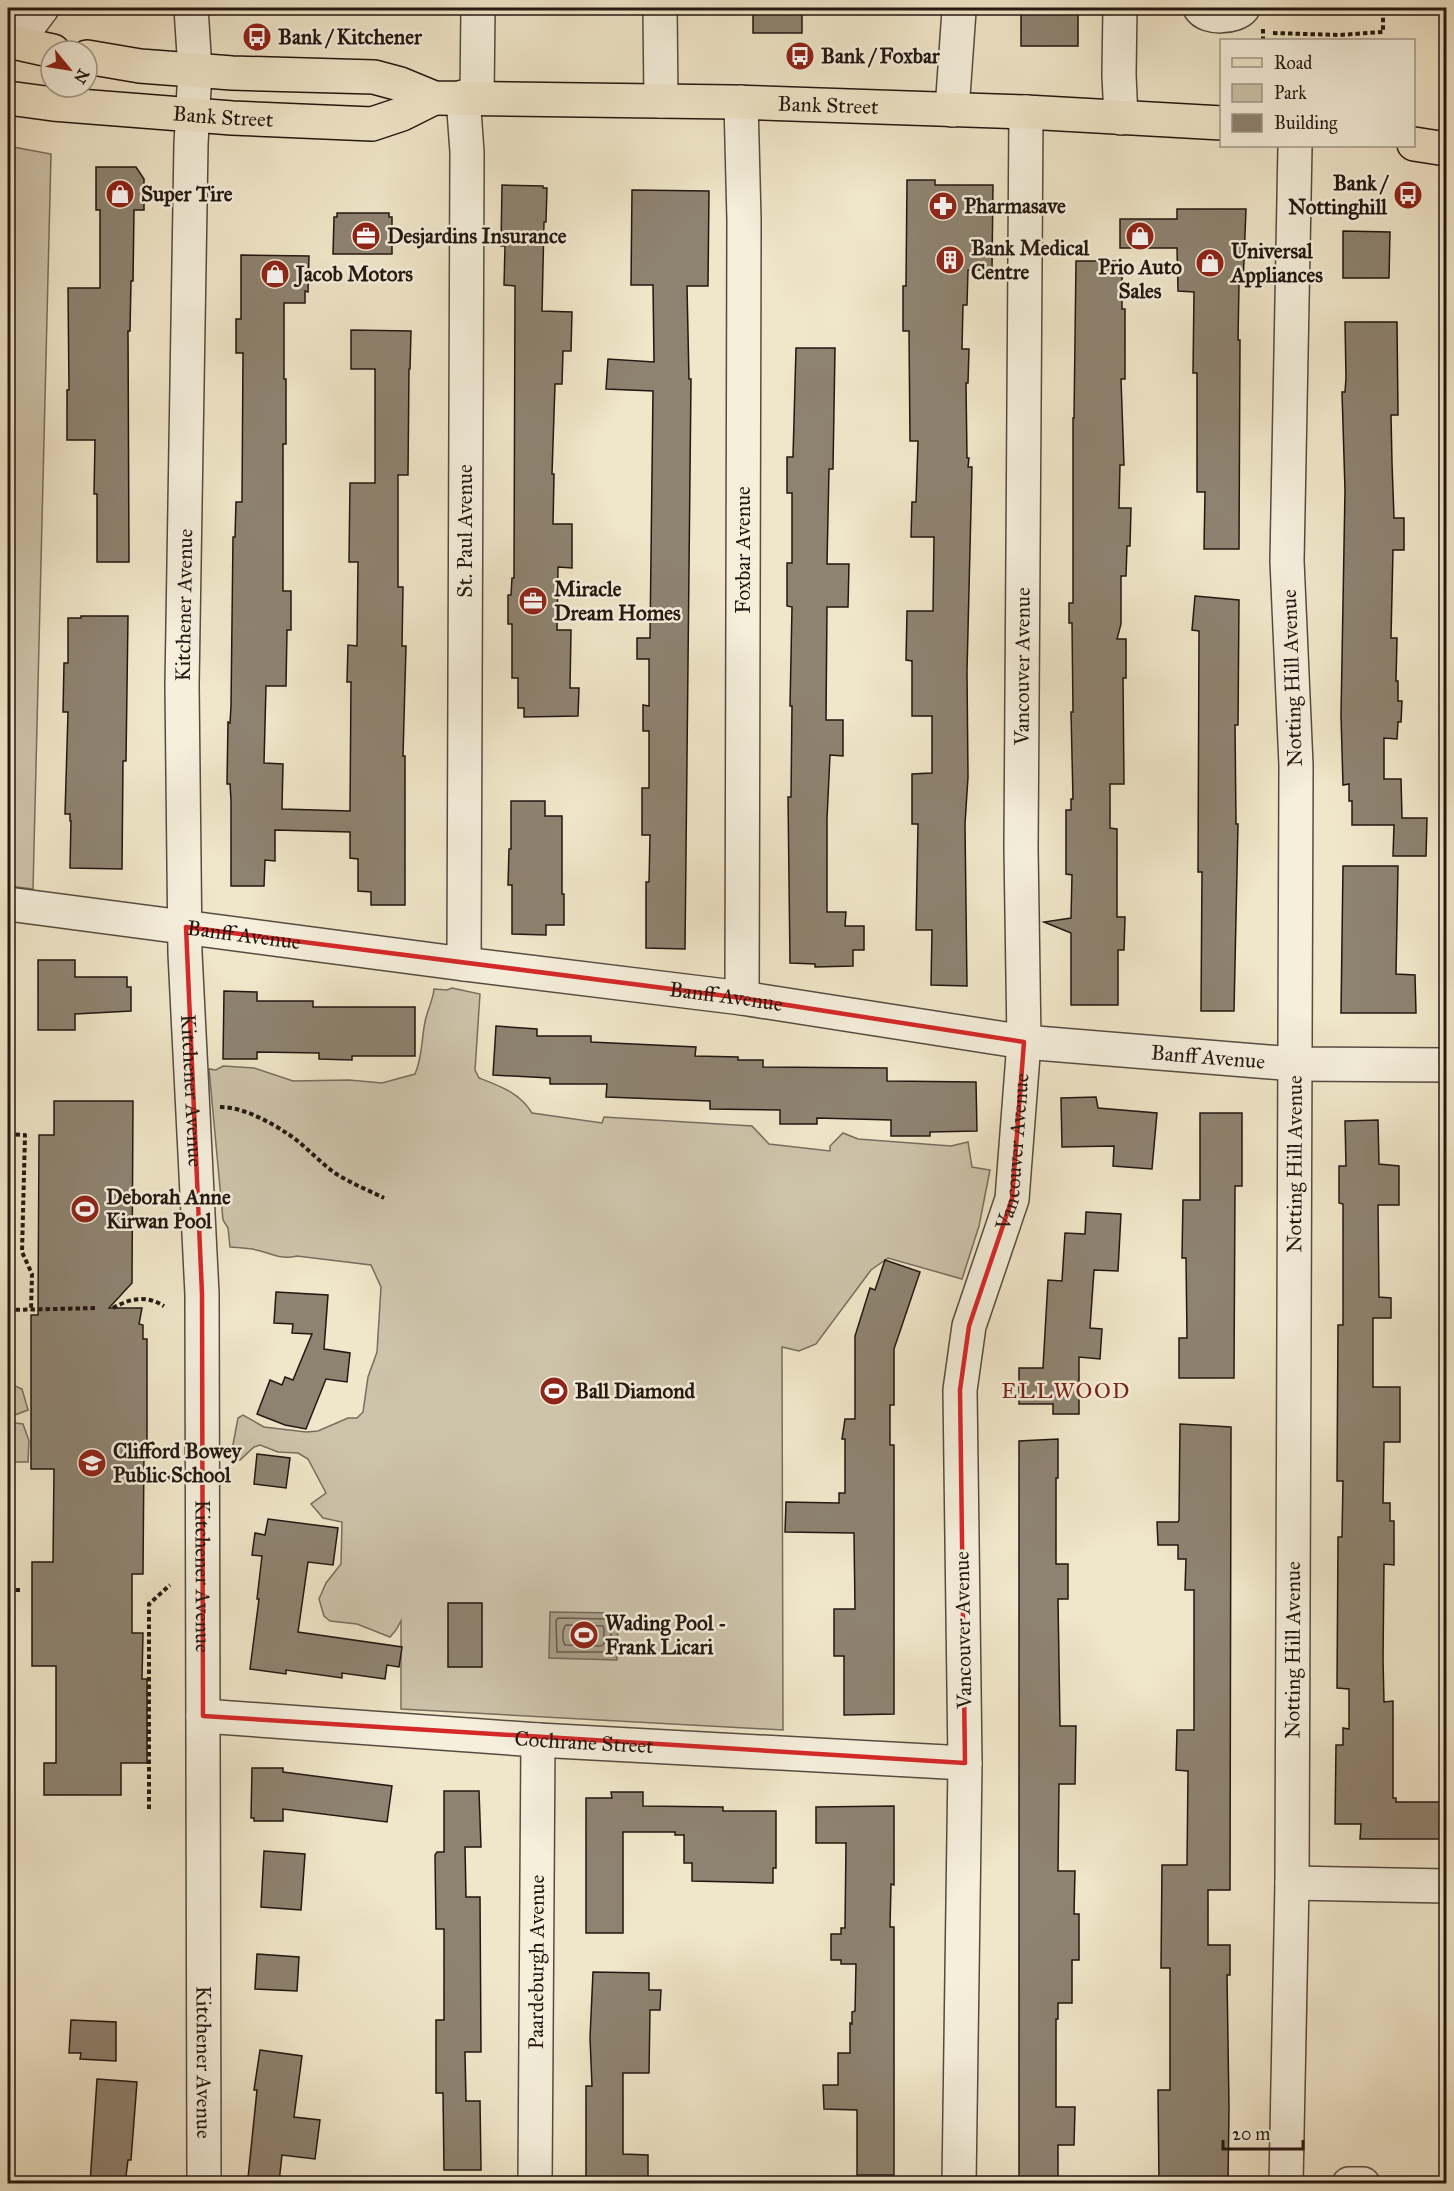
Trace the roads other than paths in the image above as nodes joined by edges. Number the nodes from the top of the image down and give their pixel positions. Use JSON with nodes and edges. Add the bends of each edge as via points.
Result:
{"nodes":[{"id":1,"x":42,"y":8,"type":"edge"},
{"id":2,"x":191,"y":8,"type":"edge"},
{"id":3,"x":478,"y":8,"type":"edge"},
{"id":4,"x":660,"y":8,"type":"edge"},
{"id":5,"x":1120,"y":8,"type":"edge"},
{"id":6,"x":1200,"y":8,"type":"edge"},
{"id":7,"x":1243,"y":8,"type":"edge"},
{"id":8,"x":959,"y":11,"type":"dead end"},
{"id":9,"x":8,"y":41,"type":"edge"},
{"id":10,"x":39,"y":48,"type":"edge"},
{"id":11,"x":99,"y":59,"type":"edge"},
{"id":12,"x":195,"y":70,"type":"junction"},
{"id":13,"x":8,"y":98,"type":"edge"},
{"id":14,"x":458,"y":98,"type":"junction"},
{"id":15,"x":661,"y":101,"type":"junction"},
{"id":16,"x":741,"y":102,"type":"junction"},
{"id":17,"x":53,"y":105,"type":"junction"},
{"id":18,"x":952,"y":110,"type":"junction"},
{"id":19,"x":1026,"y":112,"type":"junction"},
{"id":20,"x":193,"y":114,"type":"junction"},
{"id":21,"x":8,"y":118,"type":"edge"},
{"id":22,"x":1121,"y":118,"type":"junction"},
{"id":23,"x":1220,"y":123,"type":"edge"},
{"id":24,"x":1415,"y":144,"type":"edge"},
{"id":25,"x":1295,"y":147,"type":"edge"},
{"id":26,"x":1446,"y":149,"type":"edge"},
{"id":27,"x":8,"y":904,"type":"edge"},
{"id":28,"x":186,"y":927,"type":"junction"},
{"id":29,"x":464,"y":964,"type":"junction"},
{"id":30,"x":742,"y":998,"type":"junction"},
{"id":31,"x":1024,"y":1042,"type":"junction"},
{"id":32,"x":1294,"y":1064,"type":"junction"},
{"id":33,"x":1446,"y":1065,"type":"edge"},
{"id":34,"x":203,"y":1716,"type":"junction"},
{"id":35,"x":538,"y":1740,"type":"junction"},
{"id":36,"x":965,"y":1764,"type":"junction"},
{"id":37,"x":1292,"y":1883,"type":"junction"},
{"id":38,"x":1446,"y":1886,"type":"edge"},
{"id":39,"x":204,"y":2184,"type":"edge"},
{"id":40,"x":535,"y":2184,"type":"edge"},
{"id":41,"x":959,"y":2184,"type":"edge"},
{"id":42,"x":1286,"y":2184,"type":"edge"},
{"id":43,"x":1349,"y":2184,"type":"edge"},
{"id":44,"x":1363,"y":2184,"type":"edge"}],
"edges":[{"from":1,"to":9,"type":"street","via":[[30,24]]},
{"from":2,"to":12,"type":"street","name":"Kitchener Avenue"},
{"from":3,"to":14,"type":"street","name":"St. Paul Avenue"},
{"from":4,"to":15,"type":"street"},
{"from":5,"to":22,"type":"street"},
{"from":6,"to":7,"type":"street","via":[[1212,16],[1234,14]]},
{"from":8,"to":18,"type":"street"},
{"from":9,"to":10,"type":"main road"},
{"from":11,"to":12,"type":"main road","name":"Bank Street"},
{"from":12,"to":14,"type":"main road","name":"Bank Street","via":[[374,77]]},
{"from":12,"to":20,"type":"street","name":"Kitchener Avenue"},
{"from":13,"to":17,"type":"main road","name":"Bank Street"},
{"from":14,"to":15,"type":"main road","name":"Bank Street"},
{"from":14,"to":20,"type":"main road","name":"Bank Street","via":[[372,124]]},
{"from":14,"to":29,"type":"street","name":"St. Paul Avenue","via":[[467,152]]},
{"from":15,"to":16,"type":"main road","name":"Bank Street"},
{"from":16,"to":18,"type":"main road","name":"Bank Street"},
{"from":16,"to":30,"type":"street","name":"Foxbar Avenue"},
{"from":17,"to":20,"type":"main road","name":"Bank Street"},
{"from":17,"to":21,"type":"main road"},
{"from":18,"to":19,"type":"main road","name":"Bank Street"},
{"from":19,"to":22,"type":"main road","name":"Bank Street"},
{"from":19,"to":31,"type":"street","name":"Vancouver Avenue","via":[[1021,836]]},
{"from":20,"to":28,"type":"street","name":"Kitchener Avenue","via":[[182,685]]},
{"from":22,"to":23,"type":"main road","name":"Bank Street"},
{"from":24,"to":26,"type":"main road"},
{"from":25,"to":32,"type":"street","name":"Notting Hill Avenue","via":[[1287,561],[1296,765]]},
{"from":27,"to":28,"type":"street","name":"Banff Avenue"},
{"from":28,"to":29,"type":"street","name":"Banff Avenue"},
{"from":28,"to":34,"type":"street","name":"Kitchener Avenue","via":[[202,1294]]},
{"from":29,"to":30,"type":"street","name":"Banff Avenue"},
{"from":30,"to":31,"type":"street","name":"Banff Avenue"},
{"from":31,"to":32,"type":"street","name":"Banff Avenue"},
{"from":31,"to":36,"type":"street","name":"Vancouver Avenue","via":[[1012,1199],[969,1326],[960,1390]]},
{"from":32,"to":33,"type":"street","name":"Banff Avenue"},
{"from":32,"to":37,"type":"street","name":"Notting Hill Avenue"},
{"from":34,"to":35,"type":"street","name":"Cochrane Street"},
{"from":34,"to":39,"type":"street","name":"Kitchener Avenue"},
{"from":35,"to":36,"type":"street","name":"Cochrane Street"},
{"from":35,"to":40,"type":"street","name":"Paardeburgh Avenue"},
{"from":36,"to":41,"type":"street","name":"Vancouver Avenue"},
{"from":37,"to":38,"type":"street"},
{"from":37,"to":42,"type":"street","name":"Notting Hill Avenue"},
{"from":43,"to":44,"type":"street"}]}
